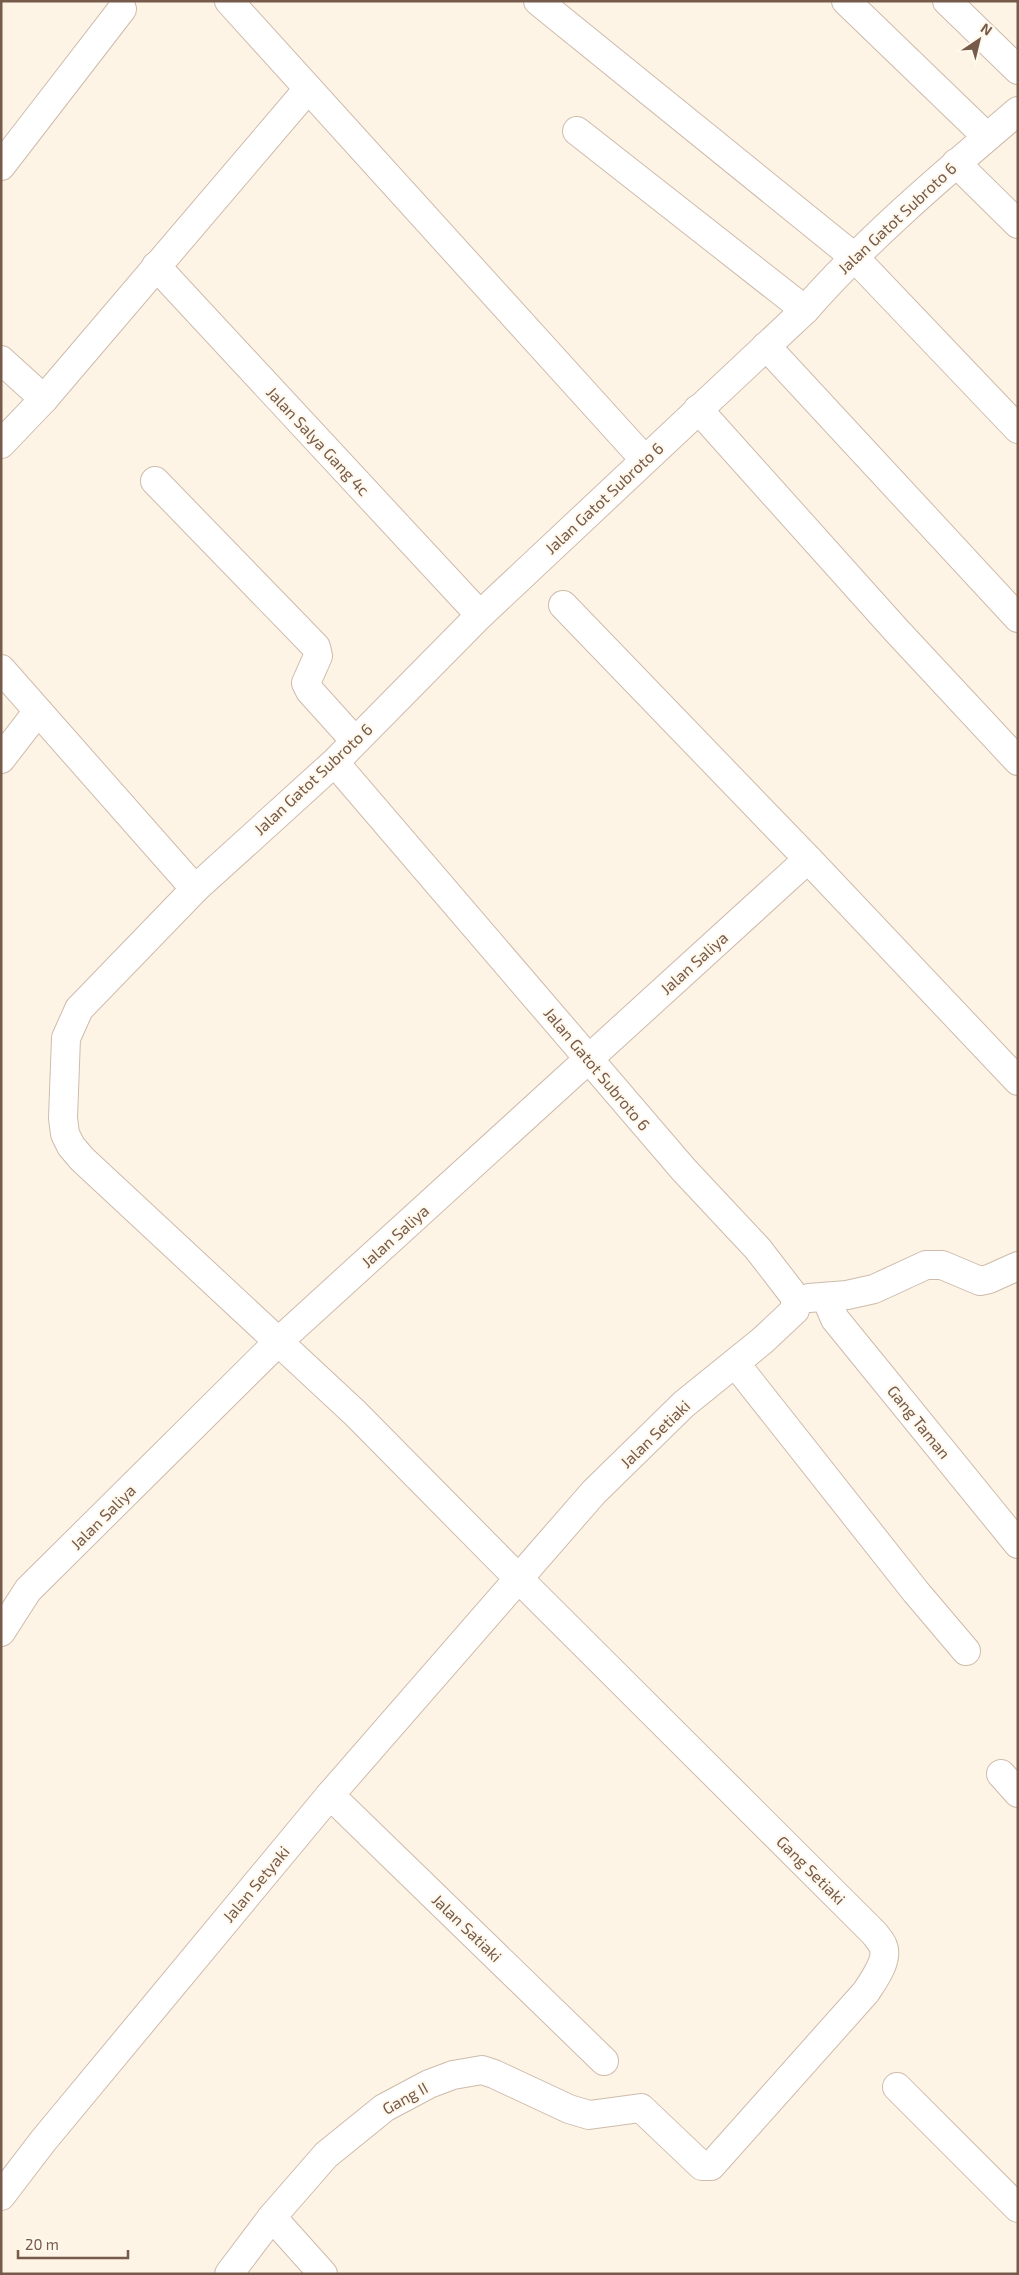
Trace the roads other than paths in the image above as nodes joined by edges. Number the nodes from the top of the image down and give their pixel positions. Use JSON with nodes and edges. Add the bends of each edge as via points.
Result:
{"nodes":[{"id":1,"x":229,"y":1,"type":"edge"},
{"id":2,"x":538,"y":1,"type":"edge"},
{"id":3,"x":846,"y":1,"type":"edge"},
{"id":4,"x":947,"y":1,"type":"edge"},
{"id":5,"x":122,"y":9,"type":"dead end"},
{"id":6,"x":1018,"y":70,"type":"edge"},
{"id":7,"x":308,"y":90,"type":"junction"},
{"id":8,"x":1018,"y":111,"type":"edge"},
{"id":9,"x":577,"y":131,"type":"dead end"},
{"id":10,"x":986,"y":138,"type":"junction"},
{"id":11,"x":956,"y":163,"type":"junction"},
{"id":12,"x":1,"y":166,"type":"edge"},
{"id":13,"x":1018,"y":224,"type":"edge"},
{"id":14,"x":854,"y":257,"type":"junction"},
{"id":15,"x":156,"y":266,"type":"junction"},
{"id":16,"x":805,"y":310,"type":"junction"},
{"id":17,"x":766,"y":346,"type":"junction"},
{"id":18,"x":1,"y":360,"type":"edge"},
{"id":19,"x":44,"y":399,"type":"junction"},
{"id":20,"x":698,"y":409,"type":"junction"},
{"id":21,"x":1018,"y":429,"type":"edge"},
{"id":22,"x":1,"y":444,"type":"edge"},
{"id":23,"x":644,"y":459,"type":"junction"},
{"id":24,"x":154,"y":481,"type":"dead end"},
{"id":25,"x":563,"y":605,"type":"dead end"},
{"id":26,"x":480,"y":616,"type":"junction"},
{"id":27,"x":1018,"y":618,"type":"edge"},
{"id":28,"x":1,"y":669,"type":"edge"},
{"id":29,"x":38,"y":712,"type":"junction"},
{"id":30,"x":355,"y":741,"type":"junction"},
{"id":31,"x":1,"y":759,"type":"edge"},
{"id":32,"x":1018,"y":761,"type":"edge"},
{"id":33,"x":342,"y":771,"type":"dead end"},
{"id":34,"x":808,"y":859,"type":"junction"},
{"id":35,"x":195,"y":889,"type":"junction"},
{"id":36,"x":589,"y":1059,"type":"junction"},
{"id":37,"x":1018,"y":1080,"type":"edge"},
{"id":38,"x":1018,"y":1266,"type":"edge"},
{"id":39,"x":795,"y":1297,"type":"junction"},
{"id":40,"x":826,"y":1298,"type":"junction"},
{"id":41,"x":278,"y":1342,"type":"junction"},
{"id":42,"x":735,"y":1363,"type":"junction"},
{"id":43,"x":1018,"y":1544,"type":"edge"},
{"id":44,"x":518,"y":1578,"type":"junction"},
{"id":45,"x":1,"y":1632,"type":"edge"},
{"id":46,"x":966,"y":1651,"type":"dead end"},
{"id":47,"x":330,"y":1795,"type":"junction"},
{"id":48,"x":604,"y":2061,"type":"dead end"},
{"id":49,"x":897,"y":2087,"type":"dead end"},
{"id":50,"x":641,"y":2108,"type":"joint"},
{"id":51,"x":1,"y":2196,"type":"edge"},
{"id":52,"x":1018,"y":2208,"type":"edge"},
{"id":53,"x":272,"y":2217,"type":"junction"},
{"id":54,"x":229,"y":2274,"type":"edge"},
{"id":55,"x":324,"y":2274,"type":"edge"}],
"edges":[{"from":1,"to":7,"type":"street"},
{"from":2,"to":14,"type":"street"},
{"from":3,"to":10,"type":"street"},
{"from":4,"to":6,"type":"street"},
{"from":5,"to":12,"type":"street"},
{"from":7,"to":15,"type":"street"},
{"from":7,"to":23,"type":"street"},
{"from":8,"to":10,"type":"street","name":"Jalan Gatot Subroto 6"},
{"from":9,"to":16,"type":"street"},
{"from":10,"to":11,"type":"street","name":"Jalan Gatot Subroto 6"},
{"from":11,"to":13,"type":"street"},
{"from":11,"to":14,"type":"street","name":"Jalan Gatot Subroto 6"},
{"from":14,"to":16,"type":"street","name":"Jalan Gatot Subroto 6"},
{"from":14,"to":21,"type":"street"},
{"from":15,"to":19,"type":"street"},
{"from":15,"to":26,"type":"street","name":"Jalan Salya Gang 4c"},
{"from":16,"to":17,"type":"street","name":"Jalan Gatot Subroto 6"},
{"from":17,"to":20,"type":"street","name":"Jalan Gatot Subroto 6"},
{"from":17,"to":27,"type":"street"},
{"from":18,"to":19,"type":"street"},
{"from":19,"to":22,"type":"street"},
{"from":20,"to":23,"type":"street","name":"Jalan Gatot Subroto 6"},
{"from":20,"to":32,"type":"street"},
{"from":23,"to":26,"type":"street","name":"Jalan Gatot Subroto 6"},
{"from":24,"to":30,"type":"street","via":[[316,648],[318,656],[306,683]]},
{"from":25,"to":34,"type":"street"},
{"from":26,"to":30,"type":"street","name":"Jalan Gatot Subroto 6"},
{"from":28,"to":29,"type":"street"},
{"from":29,"to":31,"type":"street"},
{"from":29,"to":35,"type":"street"},
{"from":30,"to":35,"type":"street","name":"Jalan Gatot Subroto 6"},
{"from":33,"to":36,"type":"street","name":"Jalan Gatot Subroto 6"},
{"from":34,"to":36,"type":"street","name":"Jalan Saliya"},
{"from":34,"to":37,"type":"street"},
{"from":35,"to":41,"type":"street","name":"Jalan Gatot Subroto 6","via":[[79,1009],[66,1038],[64,1053],[65,1134],[71,1146],[88,1164]]},
{"from":36,"to":39,"type":"street","name":"Jalan Gatot Subroto 6","via":[[684,1170],[758,1249]]},
{"from":36,"to":41,"type":"street","name":"Jalan Saliya"},
{"from":38,"to":40,"type":"street","via":[[980,1281],[942,1266],[926,1265],[874,1289]]},
{"from":39,"to":40,"type":"street"},
{"from":39,"to":42,"type":"street","name":"Jalan Setiaki","via":[[795,1310]]},
{"from":40,"to":43,"type":"street","name":"Gang Taman","via":[[835,1319]]},
{"from":41,"to":44,"type":"street","name":"Jalan Gatot Subroto 6","via":[[355,1413]]},
{"from":41,"to":45,"type":"street","name":"Jalan Saliya","via":[[28,1590]]},
{"from":42,"to":44,"type":"street","name":"Jalan Setiaki","via":[[684,1404],[594,1492]]},
{"from":42,"to":46,"type":"street"},
{"from":44,"to":47,"type":"street","name":"Jalan Setyaki"},
{"from":44,"to":50,"type":"street","name":"Gang Setiaki","via":[[874,1932],[884,1949],[879,1968],[866,1992],[711,2166],[702,2166]]},
{"from":47,"to":48,"type":"street","name":"Jalan Satiaki"},
{"from":47,"to":51,"type":"street","name":"Jalan Setyaki"},
{"from":49,"to":52,"type":"street"},
{"from":50,"to":53,"type":"street","name":"Gang II","via":[[589,2115],[482,2070],[453,2075],[384,2108],[326,2155]]},
{"from":53,"to":54,"type":"street","name":"Gang II"},
{"from":53,"to":55,"type":"street"}]}
